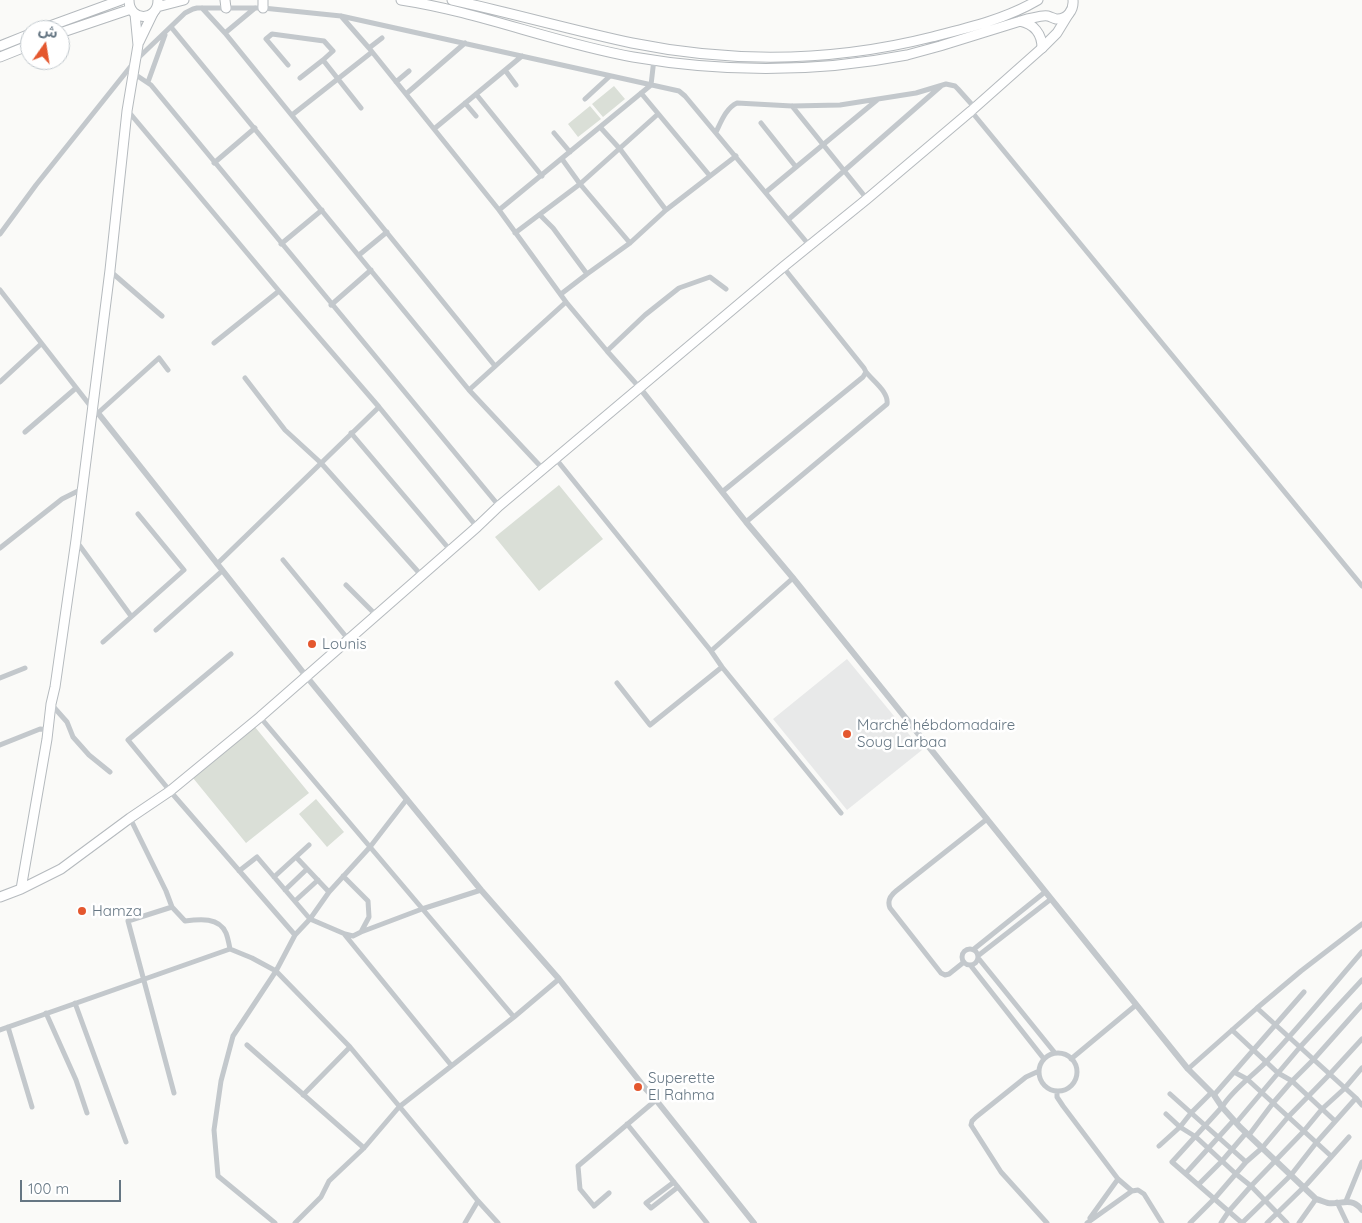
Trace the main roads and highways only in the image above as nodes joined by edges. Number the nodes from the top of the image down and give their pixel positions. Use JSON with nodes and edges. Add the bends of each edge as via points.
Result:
{"nodes":[{"id":1,"x":121,"y":0,"type":"edge"},
{"id":2,"x":184,"y":0,"type":"edge"},
{"id":3,"x":401,"y":0,"type":"edge"},
{"id":4,"x":452,"y":0,"type":"edge"},
{"id":5,"x":1038,"y":0,"type":"edge"},
{"id":6,"x":1043,"y":0,"type":"edge"},
{"id":7,"x":1075,"y":2,"type":"edge"},
{"id":8,"x":156,"y":7,"type":"edge"},
{"id":9,"x":132,"y":8,"type":"edge"},
{"id":10,"x":1068,"y":15,"type":"junction"},
{"id":11,"x":1051,"y":17,"type":"junction"},
{"id":12,"x":67,"y":20,"type":"edge"},
{"id":13,"x":1020,"y":21,"type":"junction"},
{"id":14,"x":70,"y":30,"type":"edge"},
{"id":15,"x":1054,"y":37,"type":"junction"},
{"id":16,"x":20,"y":38,"type":"edge"},
{"id":17,"x":138,"y":45,"type":"junction"},
{"id":18,"x":0,"y":46,"type":"edge"},
{"id":19,"x":1042,"y":48,"type":"junction"},
{"id":20,"x":20,"y":49,"type":"edge"},
{"id":21,"x":0,"y":58,"type":"edge"},
{"id":22,"x":20,"y":889,"type":"junction"},
{"id":23,"x":0,"y":897,"type":"edge"}],
"edges":[{"from":1,"to":12,"type":"main road"},
{"from":2,"to":8,"type":"main road"},
{"from":3,"to":13,"type":"main road","via":[[632,56],[732,68],[776,69],[854,63],[909,54]]},
{"from":4,"to":5,"type":"main road","via":[[632,43],[734,56],[775,57],[813,56],[908,43],[998,18]]},
{"from":6,"to":11,"type":"main road","via":[[1044,10]]},
{"from":7,"to":10,"type":"main road"},
{"from":8,"to":9,"type":"main road","via":[[144,16]]},
{"from":8,"to":17,"type":"main road"},
{"from":9,"to":14,"type":"main road"},
{"from":9,"to":17,"type":"main road"},
{"from":10,"to":11,"type":"main road"},
{"from":10,"to":15,"type":"main road"},
{"from":11,"to":13,"type":"main road"},
{"from":11,"to":15,"type":"main road"},
{"from":13,"to":19,"type":"main road","via":[[1037,30]]},
{"from":15,"to":19,"type":"main road"},
{"from":16,"to":18,"type":"main road"},
{"from":17,"to":22,"type":"main road","via":[[127,111],[95,411],[49,730]]},
{"from":19,"to":22,"type":"main road","via":[[867,199],[499,506],[260,717],[170,791],[61,869]]},
{"from":20,"to":21,"type":"main road"},
{"from":22,"to":23,"type":"main road"}]}
